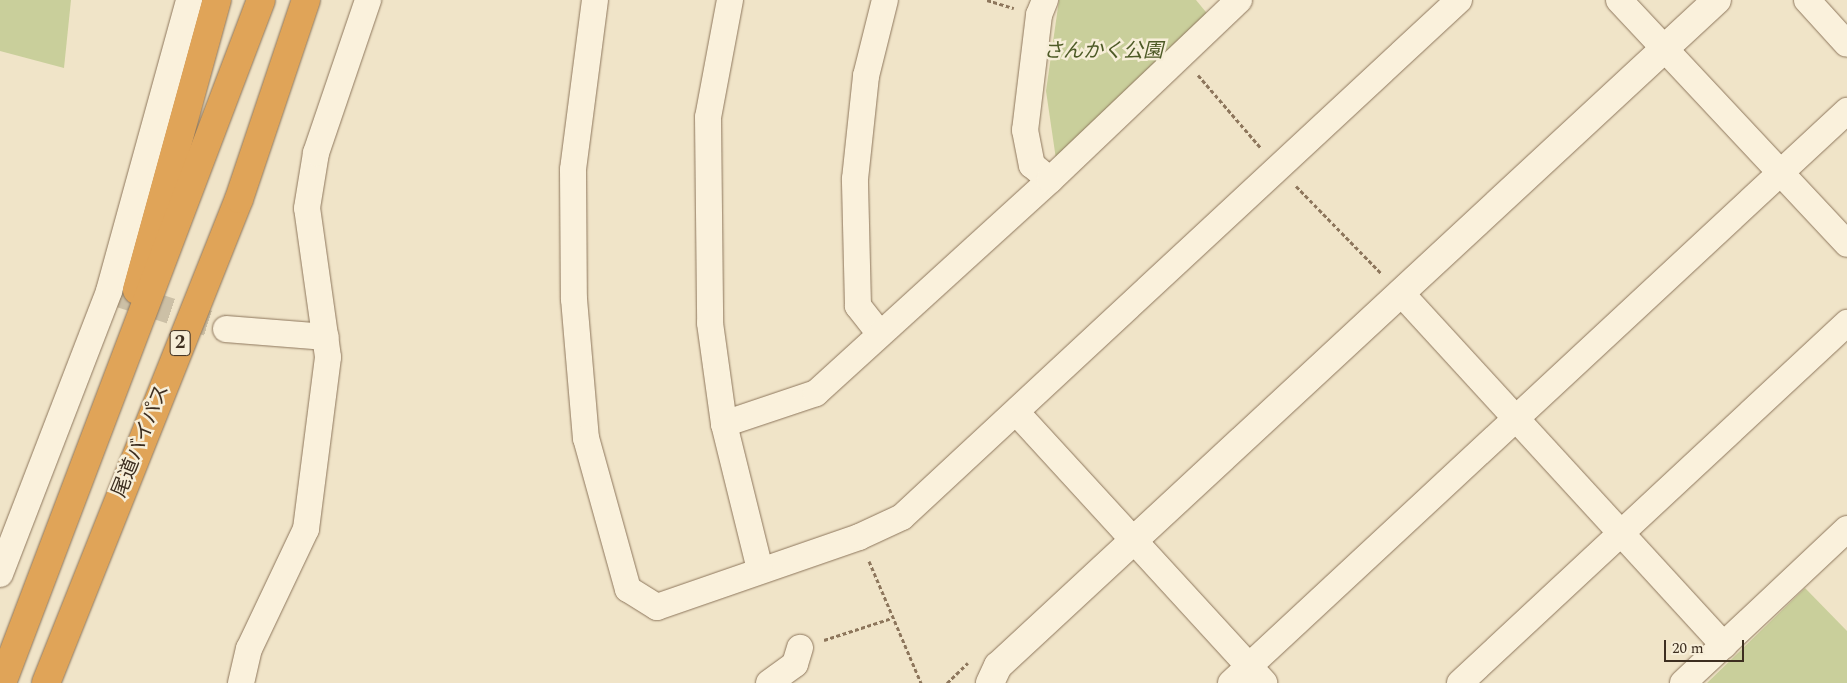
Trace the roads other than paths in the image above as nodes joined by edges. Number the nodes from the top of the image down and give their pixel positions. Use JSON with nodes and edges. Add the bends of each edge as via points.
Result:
{"nodes":[{"id":1,"x":189,"y":0,"type":"edge"},
{"id":2,"x":217,"y":0,"type":"edge"},
{"id":3,"x":261,"y":0,"type":"edge"},
{"id":4,"x":306,"y":0,"type":"edge"},
{"id":5,"x":319,"y":0,"type":"edge"},
{"id":6,"x":368,"y":0,"type":"edge"},
{"id":7,"x":730,"y":0,"type":"edge"},
{"id":8,"x":885,"y":0,"type":"edge"},
{"id":9,"x":1045,"y":0,"type":"edge"},
{"id":10,"x":1239,"y":0,"type":"edge"},
{"id":11,"x":1459,"y":0,"type":"edge"},
{"id":12,"x":1619,"y":0,"type":"edge"},
{"id":13,"x":1716,"y":0,"type":"edge"},
{"id":14,"x":1807,"y":0,"type":"edge"},
{"id":15,"x":591,"y":1,"type":"edge"},
{"id":16,"x":1847,"y":44,"type":"edge"},
{"id":17,"x":1664,"y":48,"type":"junction"},
{"id":18,"x":1847,"y":111,"type":"edge"},
{"id":19,"x":1780,"y":172,"type":"junction"},
{"id":20,"x":1050,"y":180,"type":"junction"},
{"id":21,"x":239,"y":199,"type":"junction"},
{"id":22,"x":1847,"y":244,"type":"edge"},
{"id":23,"x":1401,"y":293,"type":"junction"},
{"id":24,"x":1847,"y":323,"type":"edge"},
{"id":25,"x":226,"y":329,"type":"tunnel mouth"},
{"id":26,"x":880,"y":334,"type":"junction"},
{"id":27,"x":326,"y":337,"type":"junction"},
{"id":28,"x":107,"y":400,"type":"junction"},
{"id":29,"x":1017,"y":413,"type":"junction"},
{"id":30,"x":1518,"y":420,"type":"junction"},
{"id":31,"x":724,"y":424,"type":"junction"},
{"id":32,"x":1847,"y":529,"type":"edge"},
{"id":33,"x":1620,"y":536,"type":"junction"},
{"id":34,"x":1134,"y":540,"type":"junction"},
{"id":35,"x":760,"y":570,"type":"junction"},
{"id":36,"x":0,"y":574,"type":"edge"},
{"id":37,"x":810,"y":645,"type":"road end"},
{"id":38,"x":1724,"y":645,"type":"junction"},
{"id":39,"x":1248,"y":677,"type":"edge"},
{"id":40,"x":2,"y":683,"type":"edge"},
{"id":41,"x":46,"y":683,"type":"edge"},
{"id":42,"x":241,"y":683,"type":"edge"},
{"id":43,"x":769,"y":683,"type":"edge"},
{"id":44,"x":990,"y":683,"type":"edge"},
{"id":45,"x":1460,"y":683,"type":"edge"},
{"id":46,"x":1683,"y":683,"type":"edge"}],
"edges":[{"from":1,"to":36,"type":"street","via":[[109,291]]},
{"from":2,"to":28,"type":"highway"},
{"from":3,"to":28,"type":"highway","number":"2","via":[[170,248]]},
{"from":4,"to":21,"type":"highway","name":"尾道バイパス","number":"2"},
{"from":5,"to":21,"type":"highway"},
{"from":6,"to":27,"type":"street","via":[[316,153],[307,208]]},
{"from":7,"to":31,"type":"street","via":[[708,117],[710,323]]},
{"from":8,"to":26,"type":"street","via":[[866,76],[855,179],[858,306]]},
{"from":9,"to":20,"type":"street","via":[[1039,15],[1026,130],[1032,165]]},
{"from":10,"to":20,"type":"street"},
{"from":11,"to":29,"type":"street"},
{"from":12,"to":17,"type":"street"},
{"from":13,"to":17,"type":"street"},
{"from":14,"to":16,"type":"street"},
{"from":15,"to":35,"type":"street","via":[[573,170],[574,299],[586,438],[628,589],[657,607]]},
{"from":17,"to":19,"type":"street"},
{"from":17,"to":23,"type":"street"},
{"from":18,"to":19,"type":"street"},
{"from":19,"to":22,"type":"street"},
{"from":19,"to":30,"type":"street"},
{"from":20,"to":26,"type":"street"},
{"from":21,"to":41,"type":"highway","name":"尾道バイパス","number":"2"},
{"from":23,"to":30,"type":"street"},
{"from":23,"to":34,"type":"street"},
{"from":24,"to":33,"type":"street"},
{"from":25,"to":27,"type":"street"},
{"from":26,"to":31,"type":"street","via":[[816,393]]},
{"from":27,"to":42,"type":"street","via":[[328,357],[306,528],[249,649]]},
{"from":28,"to":40,"type":"highway","number":"2","via":[[65,525]]},
{"from":29,"to":34,"type":"street"},
{"from":29,"to":35,"type":"street","via":[[902,518],[860,537]]},
{"from":30,"to":33,"type":"street"},
{"from":30,"to":39,"type":"street"},
{"from":31,"to":35,"type":"street"},
{"from":32,"to":38,"type":"street"},
{"from":33,"to":38,"type":"street"},
{"from":33,"to":45,"type":"street"},
{"from":34,"to":39,"type":"street"},
{"from":34,"to":44,"type":"street","via":[[998,666]]},
{"from":37,"to":43,"type":"street","via":[[795,664]]},
{"from":38,"to":46,"type":"street"}]}
